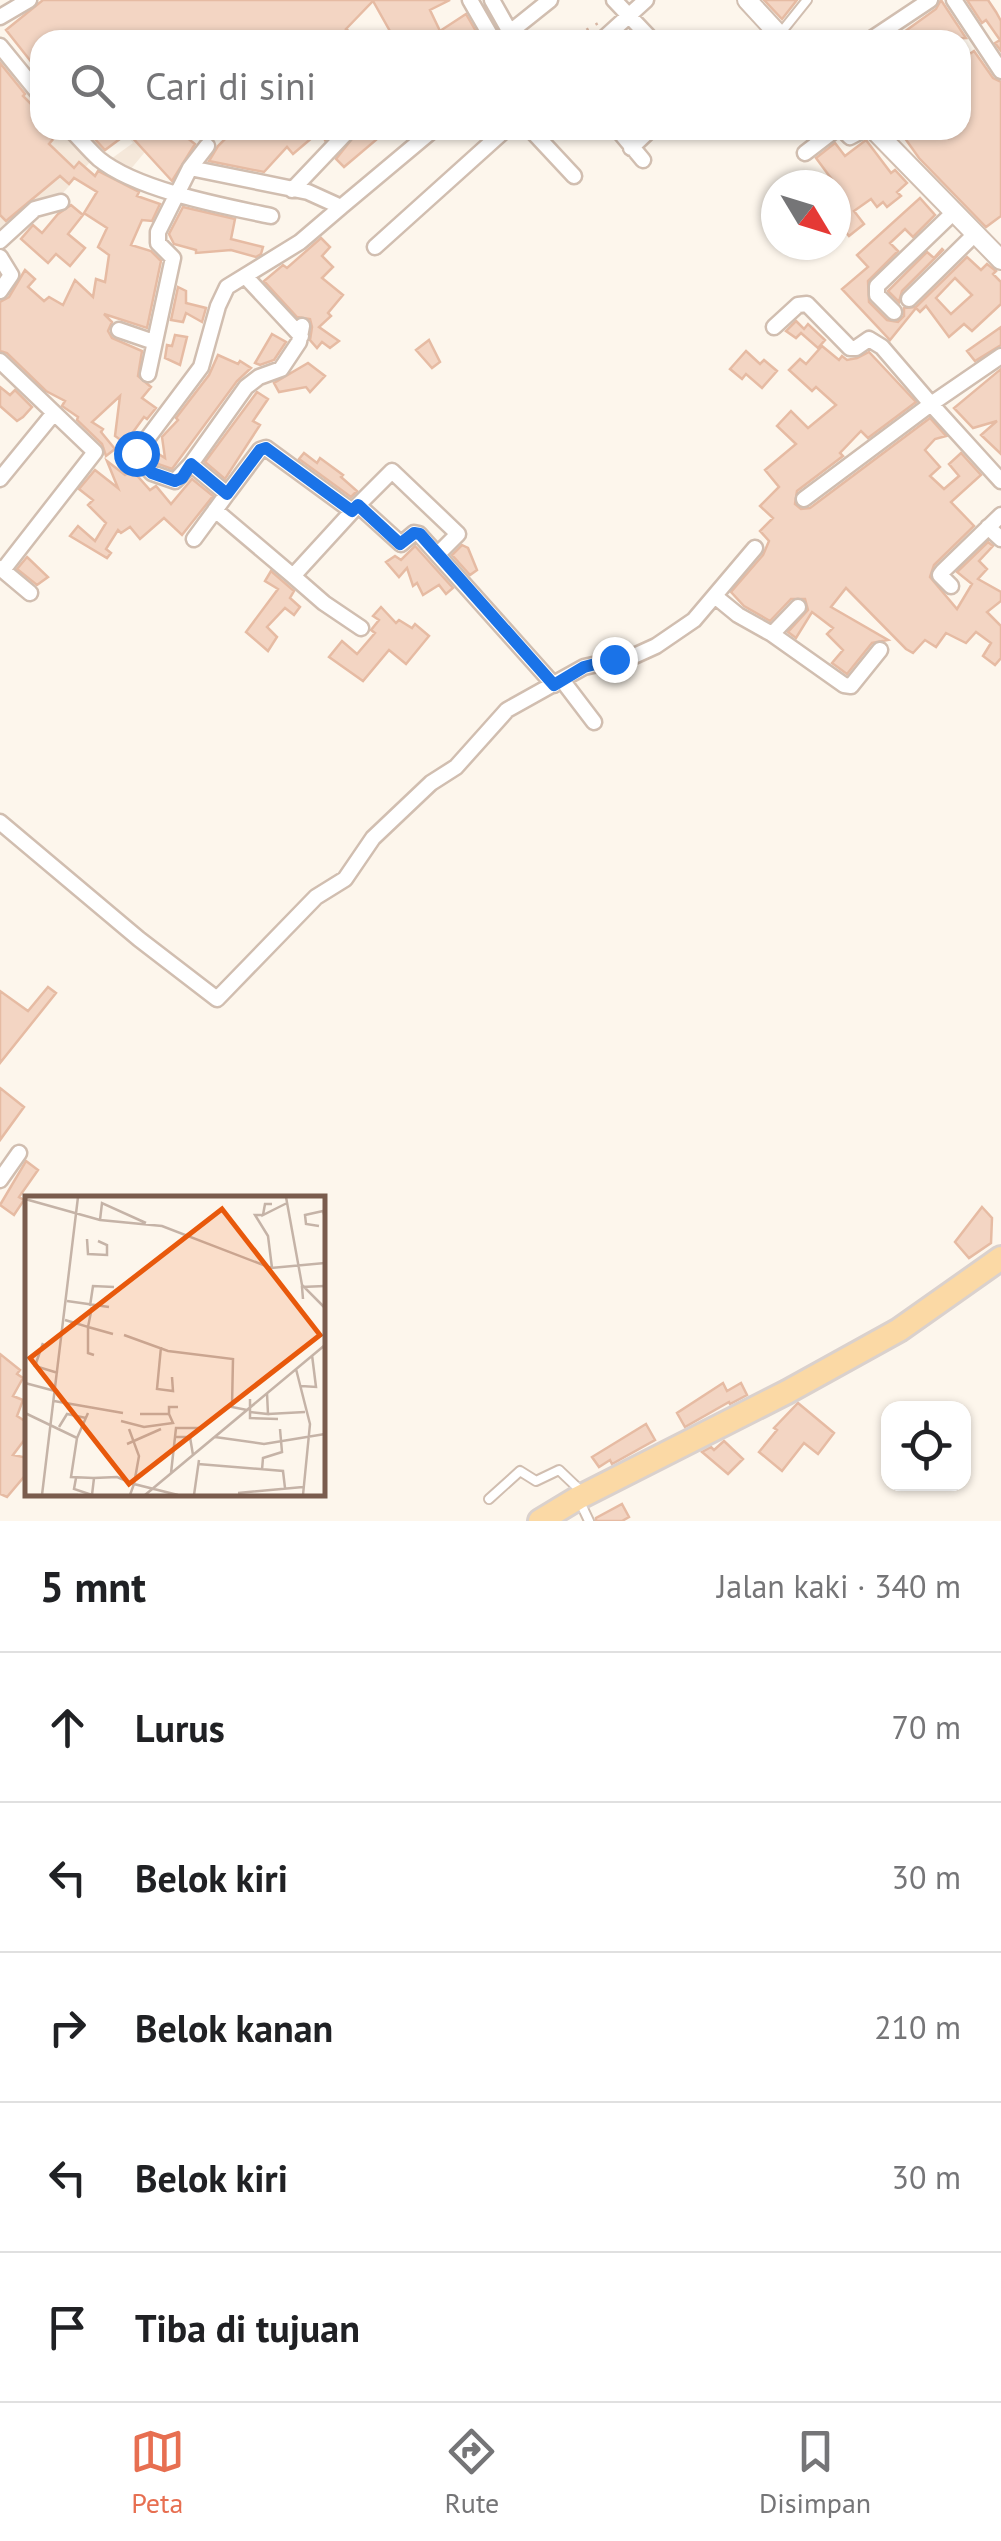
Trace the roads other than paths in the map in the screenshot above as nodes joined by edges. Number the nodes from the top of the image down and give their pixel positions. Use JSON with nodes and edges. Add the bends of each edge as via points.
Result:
{"nodes":[{"id":1,"x":28,"y":0,"type":"edge"},
{"id":2,"x":470,"y":0,"type":"edge"},
{"id":3,"x":492,"y":0,"type":"edge"},
{"id":4,"x":550,"y":0,"type":"edge"},
{"id":5,"x":646,"y":0,"type":"edge"},
{"id":6,"x":747,"y":0,"type":"edge"},
{"id":7,"x":807,"y":0,"type":"edge"},
{"id":8,"x":930,"y":0,"type":"edge"},
{"id":9,"x":954,"y":0,"type":"edge"},
{"id":10,"x":621,"y":9,"type":"edge"},
{"id":11,"x":0,"y":17,"type":"edge"},
{"id":12,"x":495,"y":30,"type":"edge"},
{"id":13,"x":499,"y":30,"type":"edge"},
{"id":14,"x":510,"y":30,"type":"edge"},
{"id":15,"x":642,"y":30,"type":"edge"},
{"id":16,"x":775,"y":30,"type":"edge"},
{"id":17,"x":786,"y":30,"type":"edge"},
{"id":18,"x":889,"y":30,"type":"edge"},
{"id":19,"x":0,"y":46,"type":"edge"},
{"id":20,"x":1001,"y":71,"type":"edge"},
{"id":21,"x":30,"y":83,"type":"edge"},
{"id":22,"x":81,"y":140,"type":"edge"},
{"id":23,"x":340,"y":140,"type":"edge"},
{"id":24,"x":421,"y":140,"type":"edge"},
{"id":25,"x":494,"y":140,"type":"edge"},
{"id":26,"x":540,"y":140,"type":"edge"},
{"id":27,"x":626,"y":140,"type":"edge"},
{"id":28,"x":640,"y":140,"type":"edge"},
{"id":29,"x":822,"y":140,"type":"edge"},
{"id":30,"x":884,"y":140,"type":"edge"},
{"id":31,"x":206,"y":146,"type":"dead end"},
{"id":32,"x":632,"y":148,"type":"junction"},
{"id":33,"x":806,"y":153,"type":"dead end"},
{"id":34,"x":643,"y":160,"type":"dead end"},
{"id":35,"x":190,"y":168,"type":"junction"},
{"id":36,"x":574,"y":176,"type":"dead end"},
{"id":37,"x":292,"y":190,"type":"junction"},
{"id":38,"x":178,"y":195,"type":"junction"},
{"id":39,"x":61,"y":202,"type":"dead end"},
{"id":40,"x":341,"y":207,"type":"junction"},
{"id":41,"x":954,"y":212,"type":"junction"},
{"id":42,"x":272,"y":216,"type":"dead end"},
{"id":43,"x":975,"y":234,"type":"junction"},
{"id":44,"x":0,"y":241,"type":"edge"},
{"id":45,"x":375,"y":247,"type":"dead end"},
{"id":46,"x":0,"y":257,"type":"edge"},
{"id":47,"x":1001,"y":260,"type":"edge"},
{"id":48,"x":245,"y":276,"type":"junction"},
{"id":49,"x":0,"y":291,"type":"edge"},
{"id":50,"x":910,"y":299,"type":"dead end"},
{"id":51,"x":894,"y":312,"type":"dead end"},
{"id":52,"x":774,"y":327,"type":"dead end"},
{"id":53,"x":119,"y":330,"type":"dead end"},
{"id":54,"x":154,"y":342,"type":"junction"},
{"id":55,"x":1001,"y":356,"type":"edge"},
{"id":56,"x":0,"y":361,"type":"edge"},
{"id":57,"x":148,"y":374,"type":"dead end"},
{"id":58,"x":931,"y":404,"type":"junction"},
{"id":59,"x":54,"y":412,"type":"junction"},
{"id":60,"x":191,"y":464,"type":"junction"},
{"id":61,"x":0,"y":479,"type":"edge"},
{"id":62,"x":1001,"y":481,"type":"edge"},
{"id":63,"x":227,"y":494,"type":"junction"},
{"id":64,"x":804,"y":499,"type":"dead end"},
{"id":65,"x":355,"y":508,"type":"junction"},
{"id":66,"x":215,"y":510,"type":"junction"},
{"id":67,"x":1001,"y":515,"type":"edge"},
{"id":68,"x":988,"y":526,"type":"junction"},
{"id":69,"x":194,"y":539,"type":"dead end"},
{"id":70,"x":1001,"y":539,"type":"edge"},
{"id":71,"x":755,"y":548,"type":"dead end"},
{"id":72,"x":438,"y":554,"type":"junction"},
{"id":73,"x":2,"y":569,"type":"edge"},
{"id":74,"x":293,"y":576,"type":"junction"},
{"id":75,"x":951,"y":586,"type":"dead end"},
{"id":76,"x":30,"y":593,"type":"dead end"},
{"id":77,"x":716,"y":597,"type":"junction"},
{"id":78,"x":798,"y":607,"type":"dead end"},
{"id":79,"x":361,"y":628,"type":"dead end"},
{"id":80,"x":772,"y":634,"type":"junction"},
{"id":81,"x":880,"y":650,"type":"dead end"},
{"id":82,"x":558,"y":682,"type":"junction"},
{"id":83,"x":594,"y":722,"type":"dead end"},
{"id":84,"x":0,"y":822,"type":"edge"},
{"id":85,"x":19,"y":1153,"type":"dead end"},
{"id":86,"x":0,"y":1180,"type":"edge"},
{"id":87,"x":1001,"y":1258,"type":"edge"},
{"id":88,"x":581,"y":1496,"type":"junction"},
{"id":89,"x":488,"y":1500,"type":"dead end"},
{"id":90,"x":540,"y":1521,"type":"edge"},
{"id":91,"x":589,"y":1521,"type":"edge"}],
"edges":[{"from":1,"to":11,"type":"street"},
{"from":2,"to":12,"type":"street"},
{"from":3,"to":13,"type":"street"},
{"from":4,"to":14,"type":"street"},
{"from":5,"to":10,"type":"street"},
{"from":6,"to":16,"type":"street"},
{"from":7,"to":17,"type":"lane"},
{"from":8,"to":18,"type":"street"},
{"from":9,"to":20,"type":"street"},
{"from":10,"to":15,"type":"street"},
{"from":19,"to":21,"type":"street"},
{"from":22,"to":38,"type":"street","via":[[101,161]]},
{"from":23,"to":37,"type":"street"},
{"from":24,"to":40,"type":"street"},
{"from":25,"to":45,"type":"street"},
{"from":26,"to":36,"type":"street"},
{"from":27,"to":32,"type":"street"},
{"from":28,"to":32,"type":"street"},
{"from":29,"to":33,"type":"street"},
{"from":30,"to":41,"type":"street"},
{"from":31,"to":35,"type":"street"},
{"from":32,"to":34,"type":"street"},
{"from":35,"to":37,"type":"street"},
{"from":35,"to":38,"type":"street"},
{"from":37,"to":40,"type":"street"},
{"from":38,"to":42,"type":"street"},
{"from":38,"to":54,"type":"street","via":[[157,238],[172,258]]},
{"from":39,"to":44,"type":"street","via":[[29,213]]},
{"from":40,"to":48,"type":"street"},
{"from":41,"to":43,"type":"street"},
{"from":41,"to":51,"type":"street","via":[[878,286]]},
{"from":43,"to":47,"type":"street"},
{"from":43,"to":50,"type":"street"},
{"from":46,"to":49,"type":"street","via":[[11,275]]},
{"from":48,"to":60,"type":"street","via":[[302,331],[278,371],[246,386]]},
{"from":48,"to":60,"type":"street","via":[[222,295],[197,375],[134,455],[152,473],[175,481]]},
{"from":52,"to":58,"type":"street","via":[[807,304],[850,348],[870,339],[882,346]]},
{"from":53,"to":54,"type":"street"},
{"from":54,"to":57,"type":"street"},
{"from":55,"to":58,"type":"street"},
{"from":56,"to":59,"type":"street"},
{"from":58,"to":62,"type":"street"},
{"from":58,"to":64,"type":"street"},
{"from":59,"to":61,"type":"street"},
{"from":59,"to":73,"type":"street","via":[[95,452]]},
{"from":60,"to":63,"type":"street"},
{"from":63,"to":65,"type":"street","via":[[266,448]]},
{"from":63,"to":66,"type":"street"},
{"from":65,"to":72,"type":"street","via":[[400,544],[417,533]]},
{"from":65,"to":72,"type":"street","via":[[392,471],[458,534]]},
{"from":65,"to":74,"type":"street"},
{"from":66,"to":69,"type":"street"},
{"from":66,"to":74,"type":"street"},
{"from":67,"to":68,"type":"street"},
{"from":68,"to":70,"type":"street"},
{"from":68,"to":75,"type":"street","via":[[940,575]]},
{"from":71,"to":77,"type":"street"},
{"from":72,"to":82,"type":"street"},
{"from":73,"to":76,"type":"street"},
{"from":74,"to":79,"type":"street"},
{"from":77,"to":80,"type":"street"},
{"from":77,"to":82,"type":"street","via":[[647,652],[599,662]]},
{"from":78,"to":80,"type":"street"},
{"from":80,"to":81,"type":"street","via":[[844,685],[851,686]]},
{"from":82,"to":83,"type":"street"},
{"from":82,"to":84,"type":"street","via":[[506,710],[456,767],[373,838],[345,880],[316,897],[216,999]]},
{"from":85,"to":86,"type":"street"},
{"from":87,"to":88,"type":"main road","via":[[900,1330]]},
{"from":88,"to":89,"type":"lane","via":[[559,1470],[536,1481],[520,1472]]},
{"from":88,"to":90,"type":"main road"},
{"from":88,"to":91,"type":"lane"}]}
